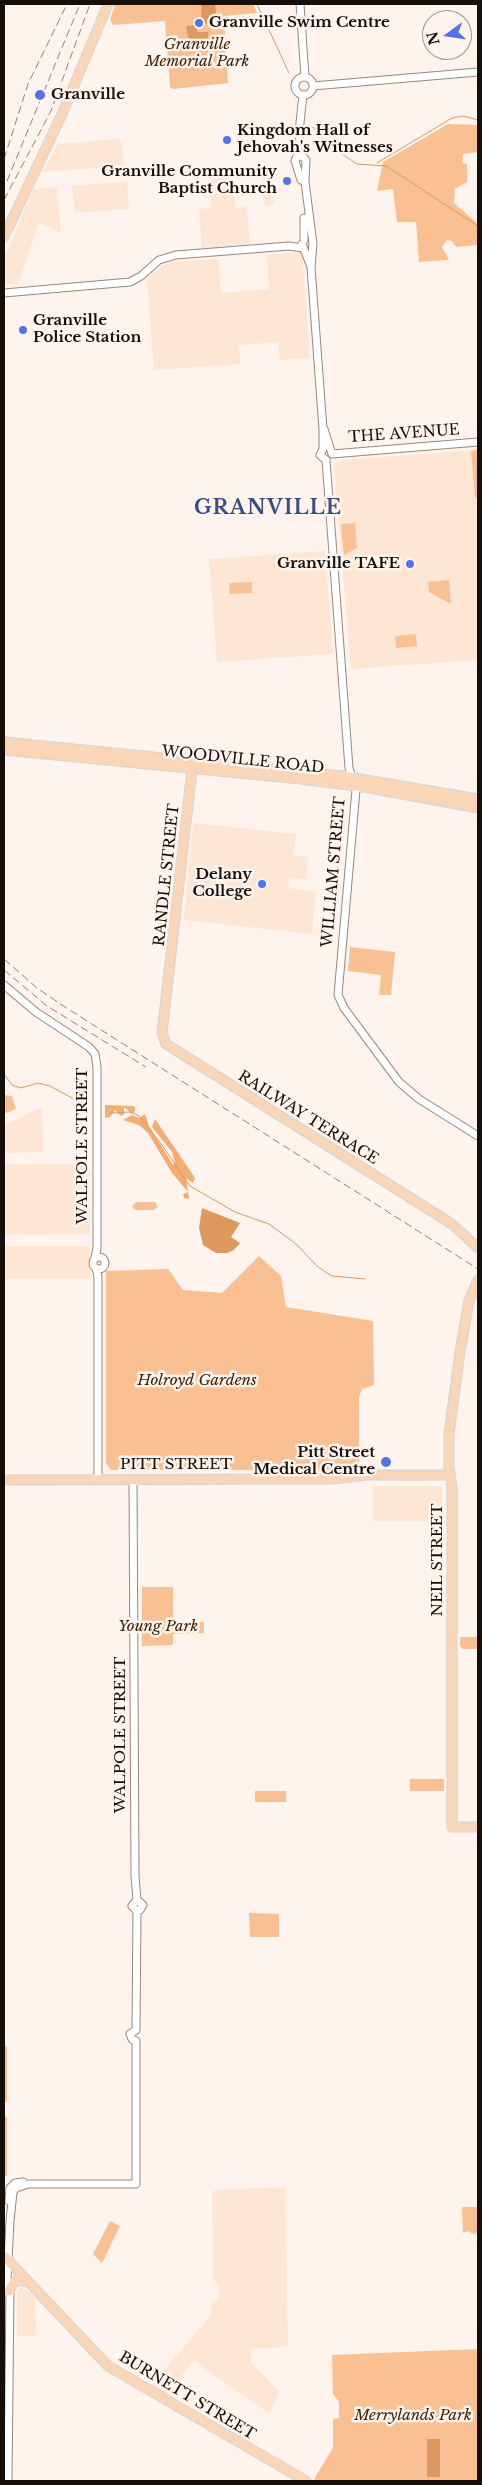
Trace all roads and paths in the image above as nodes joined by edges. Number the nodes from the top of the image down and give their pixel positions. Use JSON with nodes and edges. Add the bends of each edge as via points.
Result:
{"nodes":[{"id":1,"x":108,"y":4,"type":"edge"},
{"id":2,"x":300,"y":4,"type":"edge"},
{"id":3,"x":478,"y":72,"type":"edge"},
{"id":4,"x":305,"y":78,"type":"junction"},
{"id":5,"x":313,"y":86,"type":"junction"},
{"id":6,"x":303,"y":95,"type":"junction"},
{"id":7,"x":301,"y":155,"type":"junction"},
{"id":8,"x":306,"y":163,"type":"junction"},
{"id":9,"x":298,"y":166,"type":"junction"},
{"id":10,"x":4,"y":237,"type":"edge"},
{"id":11,"x":306,"y":244,"type":"junction"},
{"id":12,"x":4,"y":293,"type":"edge"},
{"id":13,"x":478,"y":442,"type":"edge"},
{"id":14,"x":328,"y":450,"type":"junction"},
{"id":15,"x":326,"y":460,"type":"junction"},
{"id":16,"x":4,"y":742,"type":"edge"},
{"id":17,"x":4,"y":750,"type":"edge"},
{"id":18,"x":192,"y":765,"type":"junction"},
{"id":19,"x":353,"y":781,"type":"junction"},
{"id":20,"x":478,"y":799,"type":"edge"},
{"id":21,"x":478,"y":808,"type":"edge"},
{"id":22,"x":4,"y":985,"type":"edge"},
{"id":23,"x":168,"y":991,"type":"joint"},
{"id":24,"x":478,"y":1136,"type":"edge"},
{"id":25,"x":478,"y":1248,"type":"edge"},
{"id":26,"x":98,"y":1257,"type":"junction"},
{"id":27,"x":99,"y":1268,"type":"junction"},
{"id":28,"x":478,"y":1280,"type":"edge"},
{"id":29,"x":450,"y":1478,"type":"junction"},
{"id":30,"x":98,"y":1479,"type":"junction"},
{"id":31,"x":133,"y":1479,"type":"junction"},
{"id":32,"x":4,"y":1480,"type":"edge"},
{"id":33,"x":478,"y":1827,"type":"edge"},
{"id":34,"x":28,"y":2184,"type":"junction"},
{"id":35,"x":10,"y":2221,"type":"junction"},
{"id":36,"x":6,"y":2259,"type":"edge"},
{"id":37,"x":26,"y":2281,"type":"junction"},
{"id":38,"x":9,"y":2291,"type":"junction"},
{"id":39,"x":8,"y":2481,"type":"edge"},
{"id":40,"x":306,"y":2481,"type":"edge"}],
"edges":[{"from":1,"to":10,"type":"main road","via":[[64,112]]},
{"from":2,"to":4,"type":"street"},
{"from":3,"to":5,"type":"street"},
{"from":4,"to":5,"type":"street"},
{"from":4,"to":6,"type":"street","via":[[295,85]]},
{"from":5,"to":6,"type":"street"},
{"from":6,"to":7,"type":"street","via":[[299,132]]},
{"from":7,"to":8,"type":"street","via":[[306,158]]},
{"from":7,"to":9,"type":"street","via":[[296,159]]},
{"from":8,"to":9,"type":"street"},
{"from":8,"to":11,"type":"street"},
{"from":9,"to":11,"type":"street"},
{"from":11,"to":12,"type":"street","via":[[176,255],[158,260],[128,283]]},
{"from":11,"to":14,"type":"street","via":[[311,266],[323,429]]},
{"from":13,"to":14,"type":"street","name":"THE AVENUE"},
{"from":14,"to":15,"type":"street"},
{"from":14,"to":15,"type":"street","name":"WILLIAM STREET","via":[[320,455]]},
{"from":15,"to":19,"type":"street","name":"WILLIAM STREET"},
{"from":16,"to":18,"type":"main road","name":"WOODVILLE ROAD"},
{"from":17,"to":18,"type":"main road","name":"WOODVILLE ROAD"},
{"from":18,"to":19,"type":"main road","name":"WOODVILLE ROAD"},
{"from":18,"to":23,"type":"main road","name":"RANDLE STREET"},
{"from":19,"to":20,"type":"main road","name":"WOODVILLE ROAD"},
{"from":19,"to":21,"type":"main road","name":"WOODVILLE ROAD"},
{"from":19,"to":24,"type":"street","name":"WILLIAM STREET","via":[[338,998],[406,1088]]},
{"from":22,"to":26,"type":"street","name":"WALPOLE STREET","via":[[95,1054]]},
{"from":23,"to":25,"type":"main road","name":"RAILWAY TERRACE","via":[[162,1033],[171,1049],[452,1224]]},
{"from":26,"to":27,"type":"street","via":[[93,1264]]},
{"from":26,"to":27,"type":"street","via":[[106,1262]]},
{"from":27,"to":30,"type":"street"},
{"from":28,"to":29,"type":"main road","name":"NEIL STREET","via":[[464,1327],[449,1434]]},
{"from":29,"to":31,"type":"main road","name":"PITT STREET"},
{"from":29,"to":33,"type":"main road","name":"NEIL STREET","via":[[452,1827]]},
{"from":30,"to":31,"type":"main road","name":"PITT STREET"},
{"from":30,"to":32,"type":"main road","name":"PITT STREET"},
{"from":31,"to":34,"type":"street","name":"WALPOLE STREET","via":[[135,1876],[137,1900],[143,1905],[137,1911],[136,2030],[141,2035],[136,2040],[136,2184]]},
{"from":34,"to":35,"type":"street","via":[[13,2192]]},
{"from":34,"to":35,"type":"street","via":[[20,2181],[10,2188]]},
{"from":35,"to":36,"type":"street"},
{"from":36,"to":37,"type":"main road","name":"BURNETT STREET"},
{"from":36,"to":38,"type":"street"},
{"from":37,"to":38,"type":"main road","via":[[15,2281]]},
{"from":37,"to":40,"type":"main road","name":"BURNETT STREET","via":[[108,2366]]},
{"from":38,"to":39,"type":"street"}]}
